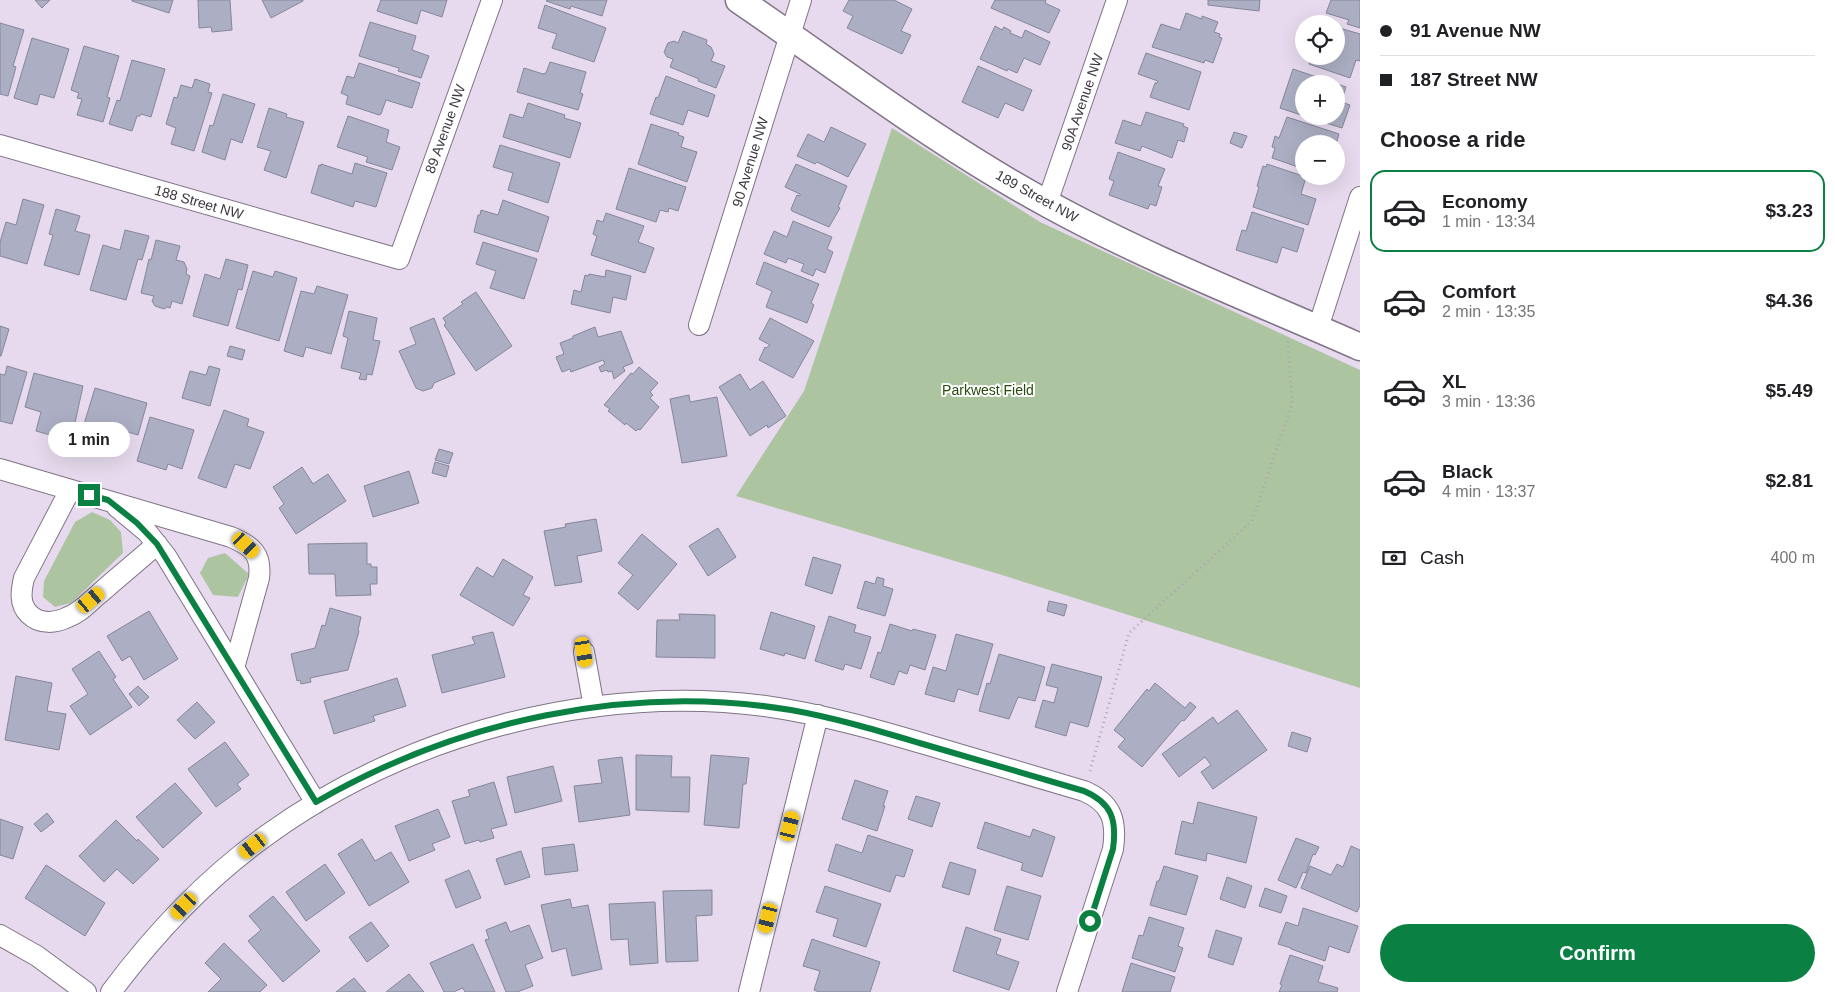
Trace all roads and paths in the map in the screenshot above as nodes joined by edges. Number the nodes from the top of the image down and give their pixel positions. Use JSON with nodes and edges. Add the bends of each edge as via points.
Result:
{"nodes":[{"id":1,"x":492,"y":0,"type":"edge"},
{"id":2,"x":739,"y":0,"type":"edge"},
{"id":3,"x":801,"y":0,"type":"edge"},
{"id":4,"x":1116,"y":0,"type":"edge"},
{"id":5,"x":790,"y":35,"type":"junction"},
{"id":6,"x":0,"y":145,"type":"edge"},
{"id":7,"x":1360,"y":197,"type":"edge"},
{"id":8,"x":1047,"y":204,"type":"junction"},
{"id":9,"x":399,"y":259,"type":"joint"},
{"id":10,"x":1287,"y":316,"type":"junction"},
{"id":11,"x":699,"y":325,"type":"dead end"},
{"id":12,"x":1318,"y":328,"type":"junction"},
{"id":13,"x":1360,"y":347,"type":"edge"},
{"id":14,"x":0,"y":469,"type":"edge"},
{"id":15,"x":70,"y":490,"type":"junction"},
{"id":16,"x":108,"y":500,"type":"junction"},
{"id":17,"x":157,"y":544,"type":"junction"},
{"id":18,"x":584,"y":652,"type":"dead end"},
{"id":19,"x":234,"y":668,"type":"junction"},
{"id":20,"x":594,"y":708,"type":"junction"},
{"id":21,"x":818,"y":715,"type":"junction"},
{"id":22,"x":1084,"y":791,"type":"junction"},
{"id":23,"x":316,"y":802,"type":"junction"},
{"id":24,"x":0,"y":935,"type":"edge"},
{"id":25,"x":86,"y":992,"type":"edge"},
{"id":26,"x":111,"y":992,"type":"edge"},
{"id":27,"x":749,"y":992,"type":"edge"},
{"id":28,"x":1067,"y":992,"type":"edge"}],
"edges":[{"from":1,"to":9,"type":"street","name":"89 Avenue NW"},
{"from":2,"to":5,"type":"street","name":"189 Street NW"},
{"from":3,"to":5,"type":"street","name":"90 Avenue NW"},
{"from":4,"to":8,"type":"street","name":"90A Avenue NW"},
{"from":5,"to":8,"type":"street","name":"189 Street NW","via":[[971,159]]},
{"from":5,"to":11,"type":"street","name":"90 Avenue NW"},
{"from":6,"to":9,"type":"street","name":"188 Street NW"},
{"from":7,"to":12,"type":"street"},
{"from":8,"to":10,"type":"street","name":"189 Street NW","via":[[1102,233]]},
{"from":10,"to":12,"type":"street","name":"189 Street NW"},
{"from":10,"to":22,"type":"path","via":[[1292,404],[1252,521],[1130,633]]},
{"from":12,"to":13,"type":"street","name":"189 Street NW"},
{"from":14,"to":15,"type":"street"},
{"from":15,"to":16,"type":"street"},
{"from":15,"to":17,"type":"street","via":[[24,578],[21,598],[28,614],[36,620],[49,622],[70,617]]},
{"from":16,"to":17,"type":"street"},
{"from":16,"to":19,"type":"street","via":[[231,536],[255,553],[259,560],[259,578]]},
{"from":17,"to":19,"type":"street"},
{"from":18,"to":20,"type":"street"},
{"from":19,"to":23,"type":"street"},
{"from":20,"to":21,"type":"street","via":[[652,702],[699,702],[763,706]]},
{"from":20,"to":23,"type":"street","via":[[508,724],[444,744],[352,782]]},
{"from":21,"to":22,"type":"street"},
{"from":21,"to":27,"type":"street"},
{"from":22,"to":28,"type":"street","via":[[1102,800],[1112,817],[1113,849]]},
{"from":23,"to":26,"type":"street","via":[[267,835],[208,883],[150,943]]},
{"from":24,"to":25,"type":"street","via":[[37,956]]}]}
